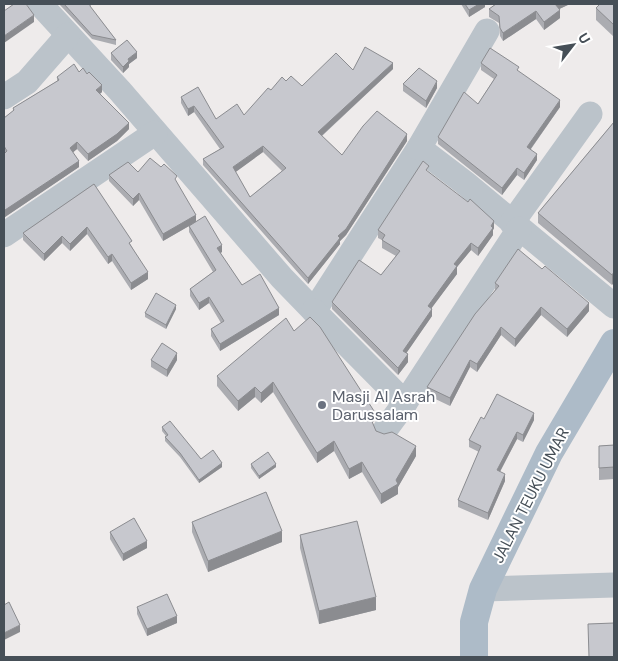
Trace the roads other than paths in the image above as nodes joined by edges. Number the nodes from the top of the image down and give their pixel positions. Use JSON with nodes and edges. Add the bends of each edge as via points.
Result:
{"nodes":[{"id":1,"x":40,"y":4,"type":"edge"},
{"id":2,"x":487,"y":31,"type":"dead end"},
{"id":3,"x":68,"y":35,"type":"junction"},
{"id":4,"x":4,"y":97,"type":"edge"},
{"id":5,"x":590,"y":114,"type":"dead end"},
{"id":6,"x":156,"y":133,"type":"junction"},
{"id":7,"x":420,"y":148,"type":"junction"},
{"id":8,"x":515,"y":226,"type":"junction"},
{"id":9,"x":4,"y":235,"type":"edge"},
{"id":10,"x":614,"y":306,"type":"edge"},
{"id":11,"x":314,"y":311,"type":"junction"},
{"id":12,"x":614,"y":342,"type":"edge"},
{"id":13,"x":405,"y":403,"type":"junction"},
{"id":14,"x":385,"y":430,"type":"dead end"},
{"id":15,"x":614,"y":585,"type":"edge"},
{"id":16,"x":484,"y":589,"type":"junction"},
{"id":17,"x":474,"y":657,"type":"edge"}],
"edges":[{"from":1,"to":3,"type":"street"},
{"from":2,"to":7,"type":"street"},
{"from":3,"to":4,"type":"street","via":[[27,82]]},
{"from":3,"to":6,"type":"street"},
{"from":5,"to":8,"type":"street"},
{"from":6,"to":9,"type":"street"},
{"from":6,"to":11,"type":"street"},
{"from":7,"to":8,"type":"street"},
{"from":7,"to":11,"type":"street"},
{"from":8,"to":10,"type":"street"},
{"from":8,"to":13,"type":"street"},
{"from":11,"to":13,"type":"street"},
{"from":12,"to":16,"type":"main road","name":"JALAN TEUKU UMAR","via":[[549,453]]},
{"from":13,"to":14,"type":"street"},
{"from":15,"to":16,"type":"street"},
{"from":16,"to":17,"type":"main road","name":"JALAN TEUKU UMAR","via":[[474,622]]}]}
